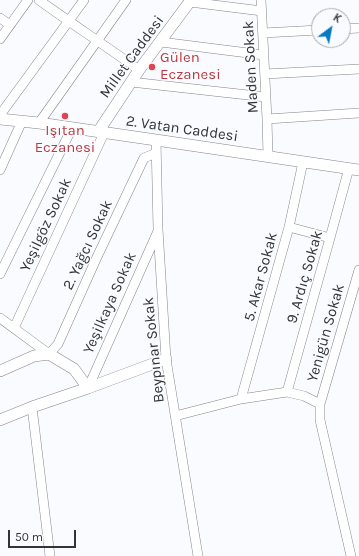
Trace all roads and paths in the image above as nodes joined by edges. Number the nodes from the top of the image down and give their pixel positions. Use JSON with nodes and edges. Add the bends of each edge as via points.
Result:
{"nodes":[{"id":1,"x":28,"y":0,"type":"edge"},
{"id":2,"x":39,"y":0,"type":"edge"},
{"id":3,"x":84,"y":0,"type":"edge"},
{"id":4,"x":126,"y":0,"type":"edge"},
{"id":5,"x":261,"y":0,"type":"edge"},
{"id":6,"x":190,"y":1,"type":"edge"},
{"id":7,"x":262,"y":11,"type":"junction"},
{"id":8,"x":0,"y":18,"type":"edge"},
{"id":9,"x":68,"y":21,"type":"junction"},
{"id":10,"x":10,"y":26,"type":"junction"},
{"id":11,"x":311,"y":30,"type":"edge"},
{"id":12,"x":263,"y":33,"type":"junction"},
{"id":13,"x":0,"y":39,"type":"edge"},
{"id":14,"x":98,"y":39,"type":"junction"},
{"id":15,"x":161,"y":42,"type":"junction"},
{"id":16,"x":264,"y":55,"type":"junction"},
{"id":17,"x":359,"y":69,"type":"edge"},
{"id":18,"x":139,"y":70,"type":"junction"},
{"id":19,"x":265,"y":74,"type":"junction"},
{"id":20,"x":131,"y":82,"type":"junction"},
{"id":21,"x":266,"y":97,"type":"junction"},
{"id":22,"x":359,"y":113,"type":"edge"},
{"id":23,"x":0,"y":115,"type":"edge"},
{"id":24,"x":0,"y":119,"type":"edge"},
{"id":25,"x":267,"y":119,"type":"junction"},
{"id":26,"x":22,"y":121,"type":"junction"},
{"id":27,"x":39,"y":123,"type":"junction"},
{"id":28,"x":72,"y":128,"type":"junction"},
{"id":29,"x":101,"y":132,"type":"junction"},
{"id":30,"x":156,"y":140,"type":"junction"},
{"id":31,"x":156,"y":153,"type":"junction"},
{"id":32,"x":268,"y":156,"type":"junction"},
{"id":33,"x":303,"y":162,"type":"junction"},
{"id":34,"x":354,"y":169,"type":"edge"},
{"id":35,"x":0,"y":170,"type":"edge"},
{"id":36,"x":289,"y":227,"type":"junction"},
{"id":37,"x":158,"y":229,"type":"junction"},
{"id":38,"x":330,"y":238,"type":"junction"},
{"id":39,"x":359,"y":270,"type":"edge"},
{"id":40,"x":0,"y":274,"type":"edge"},
{"id":41,"x":0,"y":318,"type":"edge"},
{"id":42,"x":14,"y":328,"type":"junction"},
{"id":43,"x":49,"y":354,"type":"junction"},
{"id":44,"x":166,"y":359,"type":"junction"},
{"id":45,"x":0,"y":371,"type":"edge"},
{"id":46,"x":88,"y":388,"type":"junction"},
{"id":47,"x":287,"y":392,"type":"junction"},
{"id":48,"x":241,"y":399,"type":"junction"},
{"id":49,"x":320,"y":404,"type":"junction"},
{"id":50,"x":32,"y":407,"type":"junction"},
{"id":51,"x":175,"y":416,"type":"junction"},
{"id":52,"x":0,"y":420,"type":"edge"},
{"id":53,"x":50,"y":556,"type":"edge"},
{"id":54,"x":198,"y":556,"type":"edge"},
{"id":55,"x":351,"y":556,"type":"edge"}],
"edges":[{"from":1,"to":10,"type":"street"},
{"from":2,"to":9,"type":"street"},
{"from":3,"to":9,"type":"street"},
{"from":4,"to":14,"type":"street"},
{"from":5,"to":7,"type":"street","name":"Maden Sokak"},
{"from":6,"to":7,"type":"street"},
{"from":6,"to":15,"type":"main road","name":"Millet Caddesi"},
{"from":7,"to":12,"type":"street","name":"Maden Sokak"},
{"from":8,"to":10,"type":"street"},
{"from":9,"to":14,"type":"street"},
{"from":9,"to":23,"type":"street"},
{"from":10,"to":13,"type":"street"},
{"from":11,"to":12,"type":"street"},
{"from":12,"to":16,"type":"street","name":"Maden Sokak"},
{"from":14,"to":18,"type":"street"},
{"from":14,"to":27,"type":"street"},
{"from":15,"to":16,"type":"street"},
{"from":15,"to":18,"type":"main road","name":"Millet Caddesi"},
{"from":16,"to":19,"type":"street","name":"Maden Sokak"},
{"from":17,"to":19,"type":"street"},
{"from":18,"to":20,"type":"main road","name":"Millet Caddesi"},
{"from":19,"to":21,"type":"street","name":"Maden Sokak"},
{"from":20,"to":21,"type":"street"},
{"from":20,"to":29,"type":"main road","name":"Millet Caddesi"},
{"from":21,"to":25,"type":"street","name":"Maden Sokak"},
{"from":22,"to":25,"type":"street"},
{"from":24,"to":26,"type":"main road","name":"2. Vatan Caddesi"},
{"from":25,"to":32,"type":"street","name":"Maden Sokak"},
{"from":26,"to":27,"type":"main road","name":"2. Vatan Caddesi"},
{"from":26,"to":35,"type":"street"},
{"from":27,"to":28,"type":"main road","name":"2. Vatan Caddesi"},
{"from":28,"to":29,"type":"main road","name":"2. Vatan Caddesi"},
{"from":28,"to":40,"type":"street"},
{"from":29,"to":30,"type":"main road","name":"2. Vatan Caddesi"},
{"from":29,"to":42,"type":"street","name":"Yeşilgöz Sokak"},
{"from":30,"to":31,"type":"street","name":"Beypınar Sokak"},
{"from":30,"to":32,"type":"main road","name":"2. Vatan Caddesi"},
{"from":31,"to":37,"type":"street","name":"Beypınar Sokak"},
{"from":31,"to":43,"type":"street","name":"2. Yağcı Sokak","via":[[144,158],[58,344]]},
{"from":32,"to":33,"type":"main road","name":"2. Vatan Caddesi"},
{"from":33,"to":34,"type":"main road","name":"2. Vatan Caddesi"},
{"from":33,"to":36,"type":"street","name":"5. Akar Sokak"},
{"from":34,"to":38,"type":"street","name":"9. Ardıç Sokak"},
{"from":36,"to":38,"type":"street"},
{"from":36,"to":48,"type":"street","name":"5. Akar Sokak"},
{"from":37,"to":44,"type":"street","name":"Beypınar Sokak"},
{"from":37,"to":46,"type":"street","name":"Yeşilkaya Sokak"},
{"from":38,"to":47,"type":"street","name":"9. Ardıç Sokak"},
{"from":39,"to":49,"type":"street","name":"Yenigün Sokak"},
{"from":41,"to":42,"type":"street"},
{"from":42,"to":43,"type":"street"},
{"from":43,"to":45,"type":"main road","via":[[34,356]]},
{"from":43,"to":46,"type":"main road","via":[[74,369]]},
{"from":44,"to":46,"type":"main road"},
{"from":44,"to":51,"type":"street","name":"Beypınar Sokak"},
{"from":46,"to":50,"type":"main road"},
{"from":47,"to":48,"type":"street"},
{"from":47,"to":49,"type":"street","via":[[304,396]]},
{"from":48,"to":51,"type":"street"},
{"from":49,"to":55,"type":"street","name":"Yenigün Sokak","via":[[320,420]]},
{"from":50,"to":52,"type":"main road"},
{"from":50,"to":53,"type":"street"},
{"from":51,"to":54,"type":"street","name":"Beypınar Sokak"}]}
